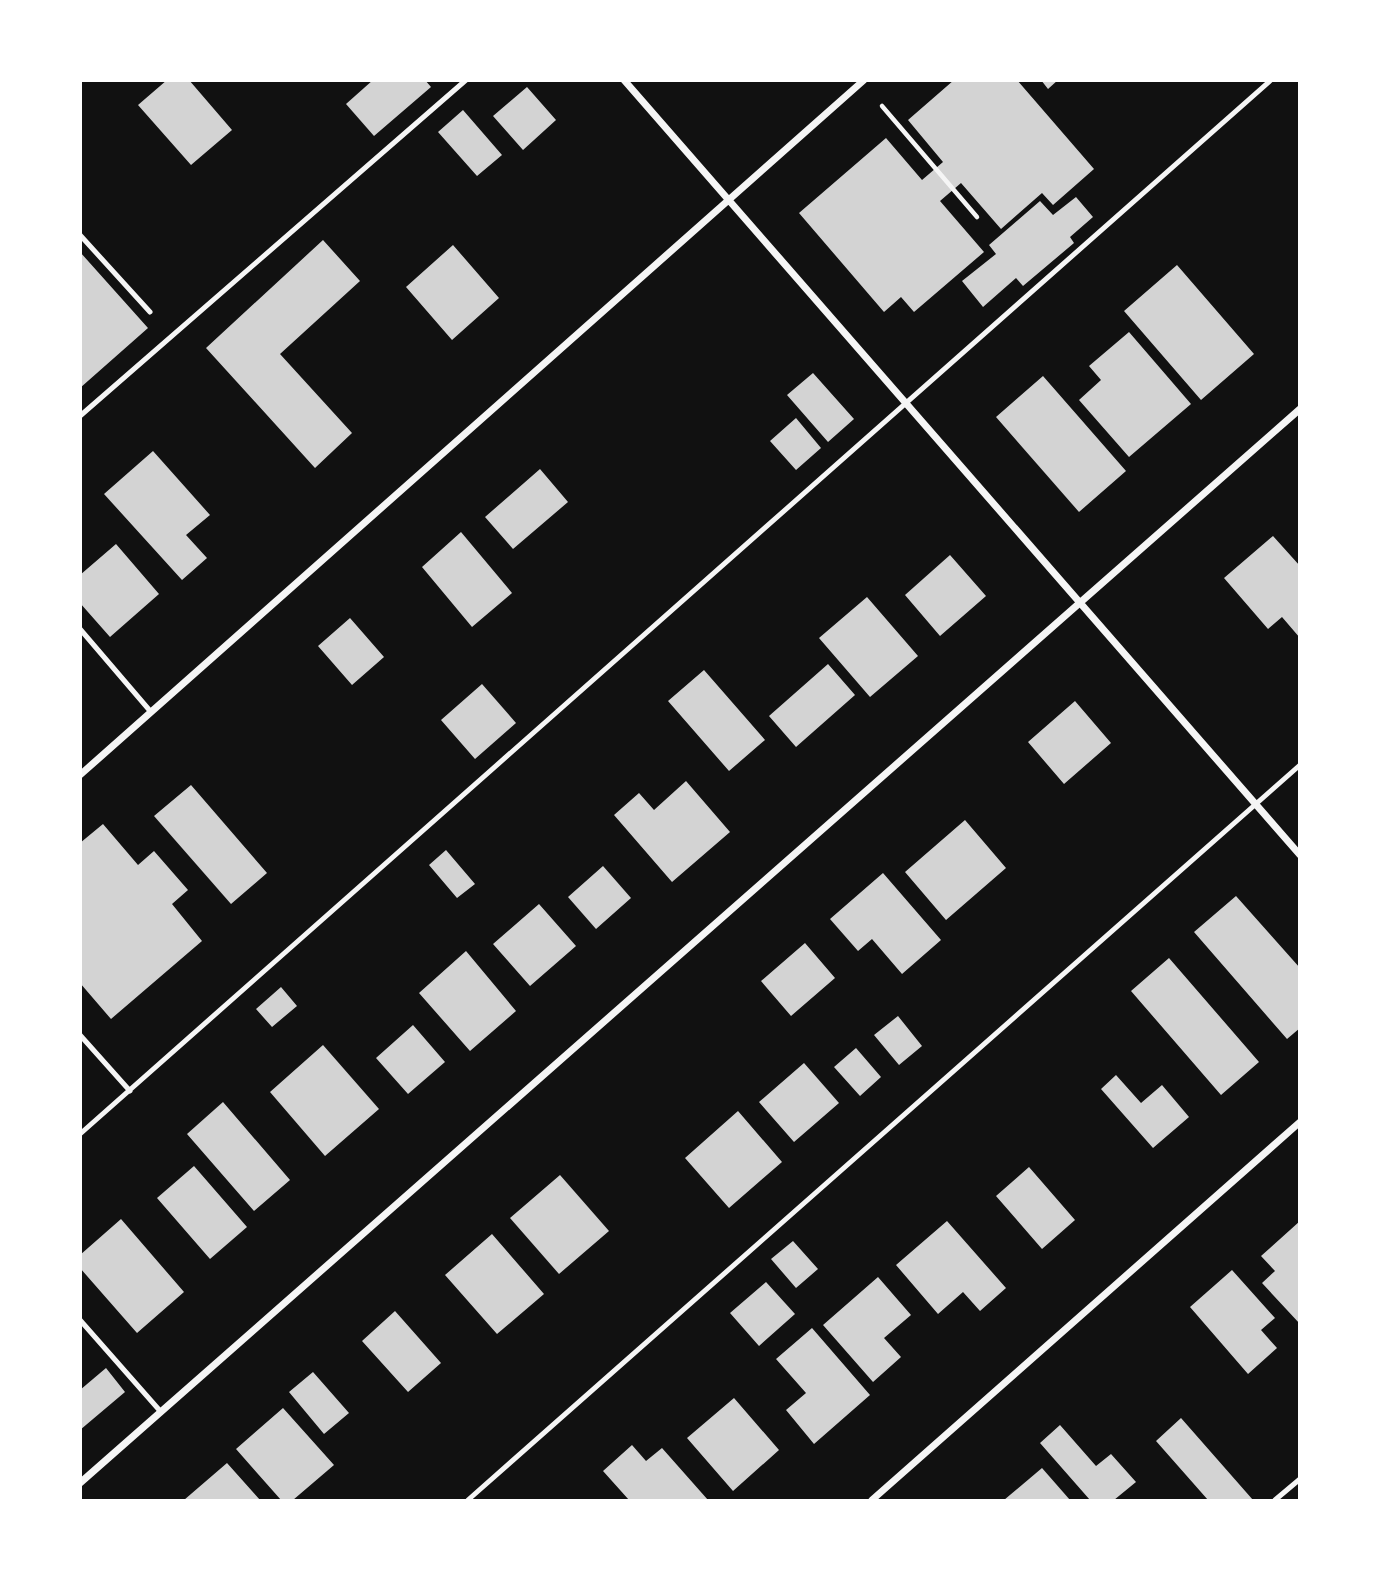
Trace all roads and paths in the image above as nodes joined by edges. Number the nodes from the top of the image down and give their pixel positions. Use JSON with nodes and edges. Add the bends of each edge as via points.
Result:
{"nodes":[{"id":1,"x":466,"y":80,"type":"edge"},
{"id":2,"x":624,"y":80,"type":"edge"},
{"id":3,"x":864,"y":80,"type":"edge"},
{"id":4,"x":1271,"y":80,"type":"edge"},
{"id":5,"x":882,"y":106,"type":"dead end"},
{"id":6,"x":728,"y":200,"type":"junction"},
{"id":7,"x":977,"y":217,"type":"dead end"},
{"id":8,"x":80,"y":234,"type":"edge"},
{"id":9,"x":150,"y":312,"type":"dead end"},
{"id":10,"x":905,"y":403,"type":"junction"},
{"id":11,"x":1300,"y":409,"type":"edge"},
{"id":12,"x":80,"y":416,"type":"edge"},
{"id":13,"x":1079,"y":603,"type":"junction"},
{"id":14,"x":80,"y":629,"type":"edge"},
{"id":15,"x":151,"y":712,"type":"junction"},
{"id":16,"x":1300,"y":765,"type":"edge"},
{"id":17,"x":80,"y":775,"type":"edge"},
{"id":18,"x":1255,"y":804,"type":"junction"},
{"id":19,"x":1300,"y":855,"type":"edge"},
{"id":20,"x":80,"y":1035,"type":"edge"},
{"id":21,"x":130,"y":1091,"type":"junction"},
{"id":22,"x":1300,"y":1122,"type":"edge"},
{"id":23,"x":80,"y":1134,"type":"edge"},
{"id":24,"x":80,"y":1321,"type":"edge"},
{"id":25,"x":161,"y":1412,"type":"junction"},
{"id":26,"x":1300,"y":1479,"type":"edge"},
{"id":27,"x":80,"y":1483,"type":"edge"},
{"id":28,"x":468,"y":1500,"type":"edge"},
{"id":29,"x":872,"y":1500,"type":"edge"},
{"id":30,"x":1275,"y":1500,"type":"edge"}],
"edges":[{"from":1,"to":12,"type":"lane"},
{"from":2,"to":6,"type":"street"},
{"from":3,"to":6,"type":"street"},
{"from":4,"to":10,"type":"lane"},
{"from":5,"to":7,"type":"path"},
{"from":6,"to":10,"type":"street"},
{"from":6,"to":15,"type":"street"},
{"from":8,"to":9,"type":"lane"},
{"from":10,"to":13,"type":"street"},
{"from":10,"to":21,"type":"lane"},
{"from":11,"to":13,"type":"street"},
{"from":13,"to":18,"type":"street"},
{"from":13,"to":25,"type":"street"},
{"from":14,"to":15,"type":"lane"},
{"from":15,"to":17,"type":"street"},
{"from":16,"to":18,"type":"lane"},
{"from":18,"to":19,"type":"street"},
{"from":18,"to":28,"type":"lane"},
{"from":20,"to":21,"type":"lane"},
{"from":21,"to":23,"type":"lane"},
{"from":22,"to":29,"type":"street"},
{"from":24,"to":25,"type":"lane"},
{"from":25,"to":27,"type":"street"},
{"from":26,"to":30,"type":"lane"}]}
